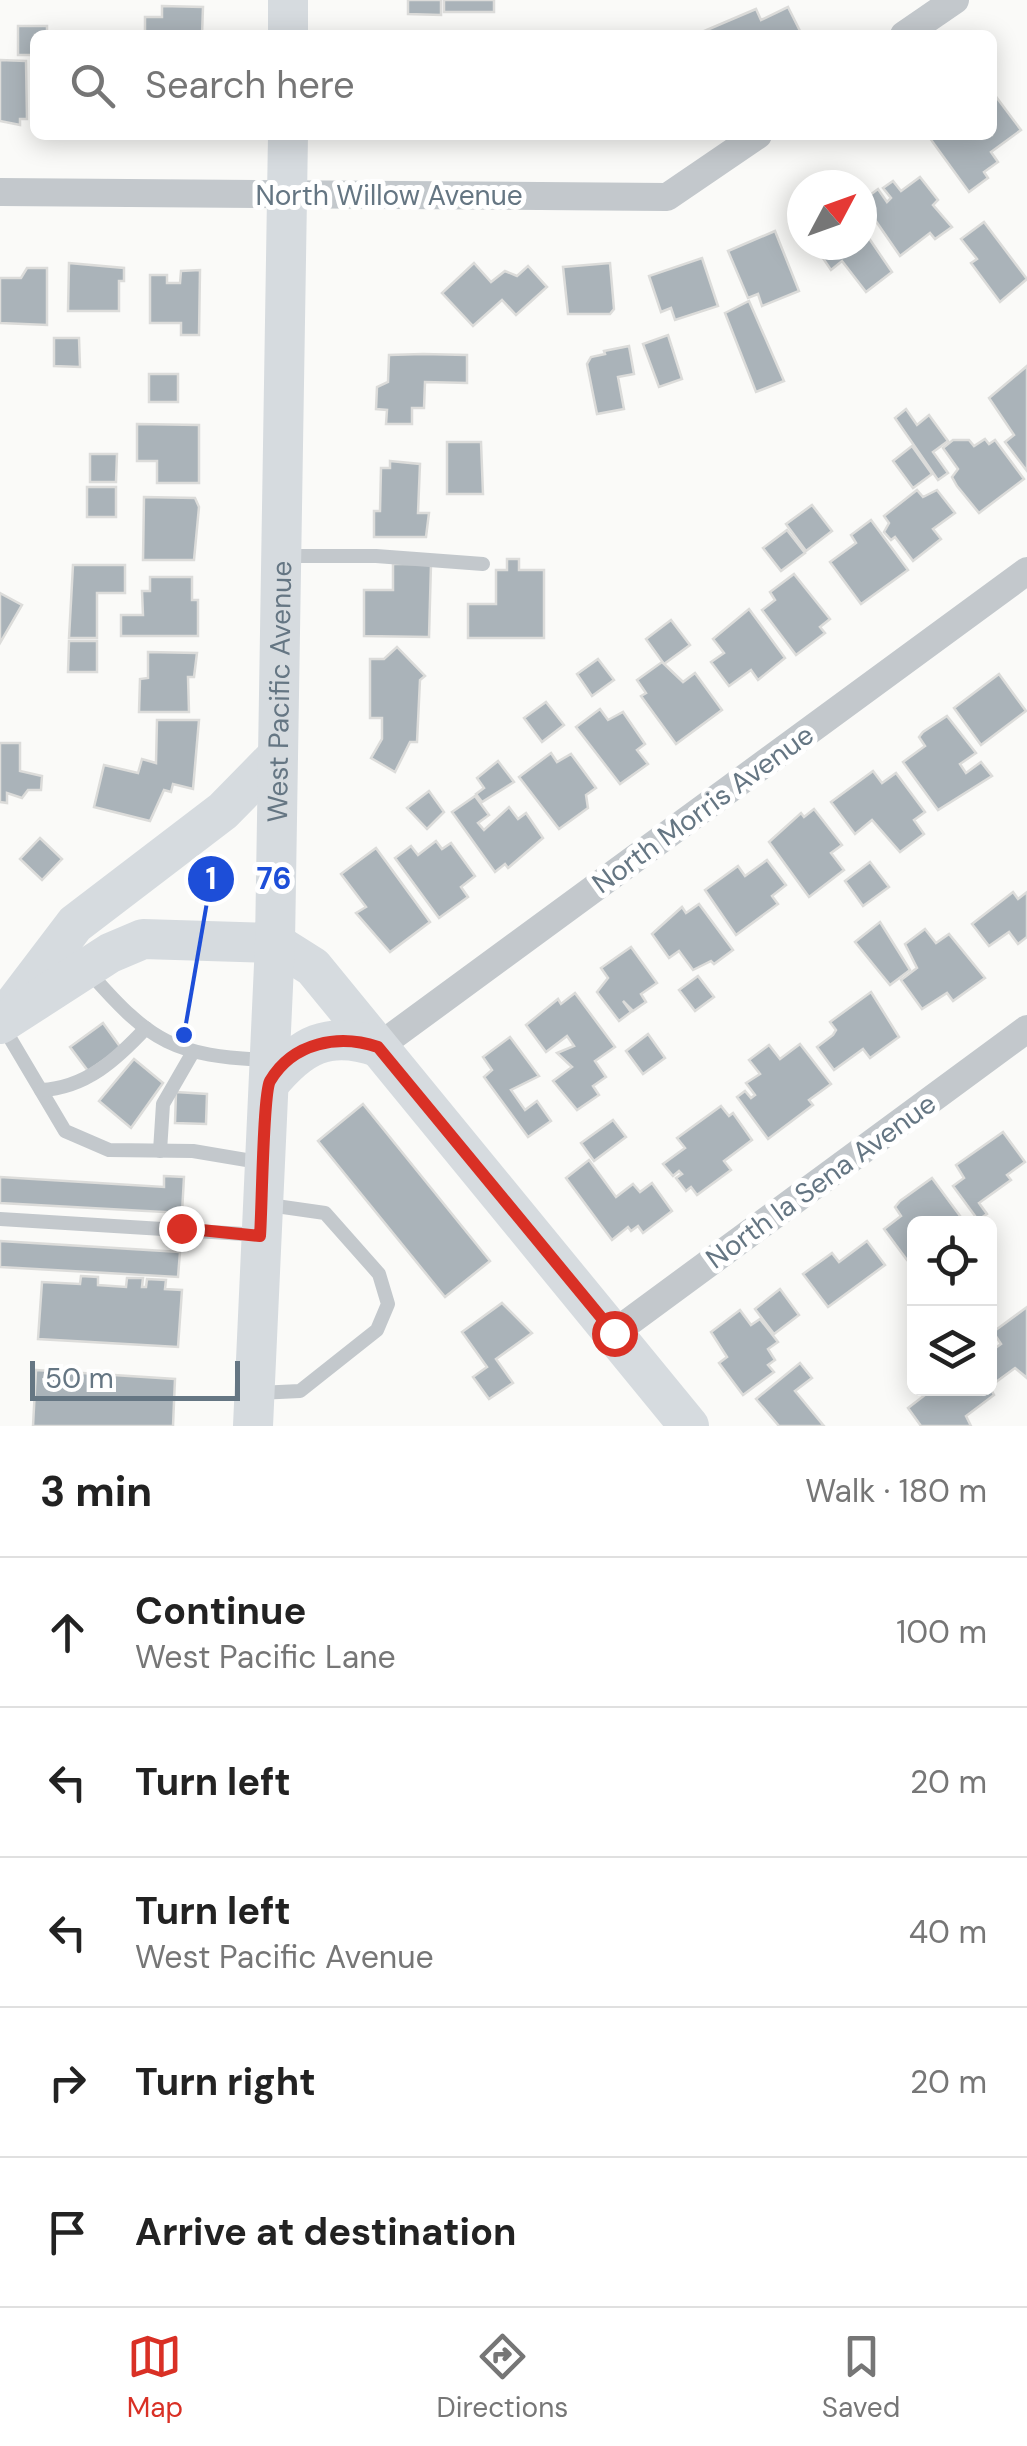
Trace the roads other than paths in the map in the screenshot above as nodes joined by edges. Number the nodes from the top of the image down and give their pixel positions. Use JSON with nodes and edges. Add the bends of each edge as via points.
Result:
{"nodes":[{"id":1,"x":288,"y":0,"type":"edge"},
{"id":2,"x":955,"y":0,"type":"edge"},
{"id":3,"x":288,"y":30,"type":"edge"},
{"id":4,"x":911,"y":30,"type":"edge"},
{"id":5,"x":288,"y":140,"type":"edge"},
{"id":6,"x":751,"y":140,"type":"edge"},
{"id":7,"x":0,"y":192,"type":"edge"},
{"id":8,"x":288,"y":194,"type":"junction"},
{"id":9,"x":282,"y":556,"type":"junction"},
{"id":10,"x":483,"y":564,"type":"dead end"},
{"id":11,"x":1027,"y":570,"type":"edge"},
{"id":12,"x":278,"y":754,"type":"junction"},
{"id":13,"x":275,"y":943,"type":"junction"},
{"id":14,"x":86,"y":968,"type":"junction"},
{"id":15,"x":1,"y":1024,"type":"edge"},
{"id":16,"x":146,"y":1028,"type":"junction"},
{"id":17,"x":1027,"y":1029,"type":"edge"},
{"id":18,"x":378,"y":1047,"type":"junction"},
{"id":19,"x":193,"y":1052,"type":"junction"},
{"id":20,"x":269,"y":1072,"type":"junction"},
{"id":21,"x":41,"y":1090,"type":"junction"},
{"id":22,"x":160,"y":1151,"type":"junction"},
{"id":23,"x":265,"y":1163,"type":"junction"},
{"id":24,"x":0,"y":1219,"type":"edge"},
{"id":25,"x":261,"y":1220,"type":"junction"},
{"id":26,"x":614,"y":1333,"type":"junction"},
{"id":27,"x":254,"y":1410,"type":"edge"},
{"id":28,"x":690,"y":1426,"type":"edge"}],
"edges":[{"from":1,"to":3,"type":"street"},
{"from":2,"to":4,"type":"street"},
{"from":5,"to":8,"type":"street","name":"West Pacific Avenue"},
{"from":6,"to":8,"type":"street","name":"North Willow Avenue","via":[[667,197]]},
{"from":7,"to":8,"type":"street","name":"North Willow Avenue"},
{"from":8,"to":9,"type":"street","name":"West Pacific Avenue"},
{"from":9,"to":10,"type":"lane"},
{"from":9,"to":12,"type":"street","name":"West Pacific Avenue"},
{"from":11,"to":18,"type":"street","name":"North Morris Avenue"},
{"from":12,"to":13,"type":"street","name":"West Pacific Avenue"},
{"from":12,"to":15,"type":"street","via":[[223,811],[74,924]]},
{"from":13,"to":14,"type":"street","via":[[142,939]]},
{"from":13,"to":18,"type":"street","via":[[313,967]]},
{"from":13,"to":20,"type":"street","name":"West Pacific Avenue"},
{"from":14,"to":15,"type":"street"},
{"from":14,"to":16,"type":"lane"},
{"from":15,"to":21,"type":"lane"},
{"from":16,"to":19,"type":"lane"},
{"from":16,"to":21,"type":"lane","via":[[94,1074]]},
{"from":17,"to":26,"type":"street","name":"North la Sena Avenue"},
{"from":18,"to":20,"type":"street","via":[[350,1038],[321,1043]]},
{"from":18,"to":26,"type":"street"},
{"from":19,"to":20,"type":"lane"},
{"from":19,"to":22,"type":"lane","via":[[163,1104]]},
{"from":20,"to":23,"type":"street","name":"West Pacific Avenue"},
{"from":21,"to":22,"type":"lane","via":[[65,1131],[109,1150]]},
{"from":22,"to":23,"type":"lane"},
{"from":23,"to":25,"type":"street","name":"West Pacific Avenue"},
{"from":24,"to":25,"type":"lane"},
{"from":25,"to":27,"type":"street","name":"West Pacific Avenue"},
{"from":25,"to":27,"type":"lane","via":[[325,1213],[379,1274],[388,1304],[376,1330],[300,1391]]},
{"from":26,"to":28,"type":"street"}]}
